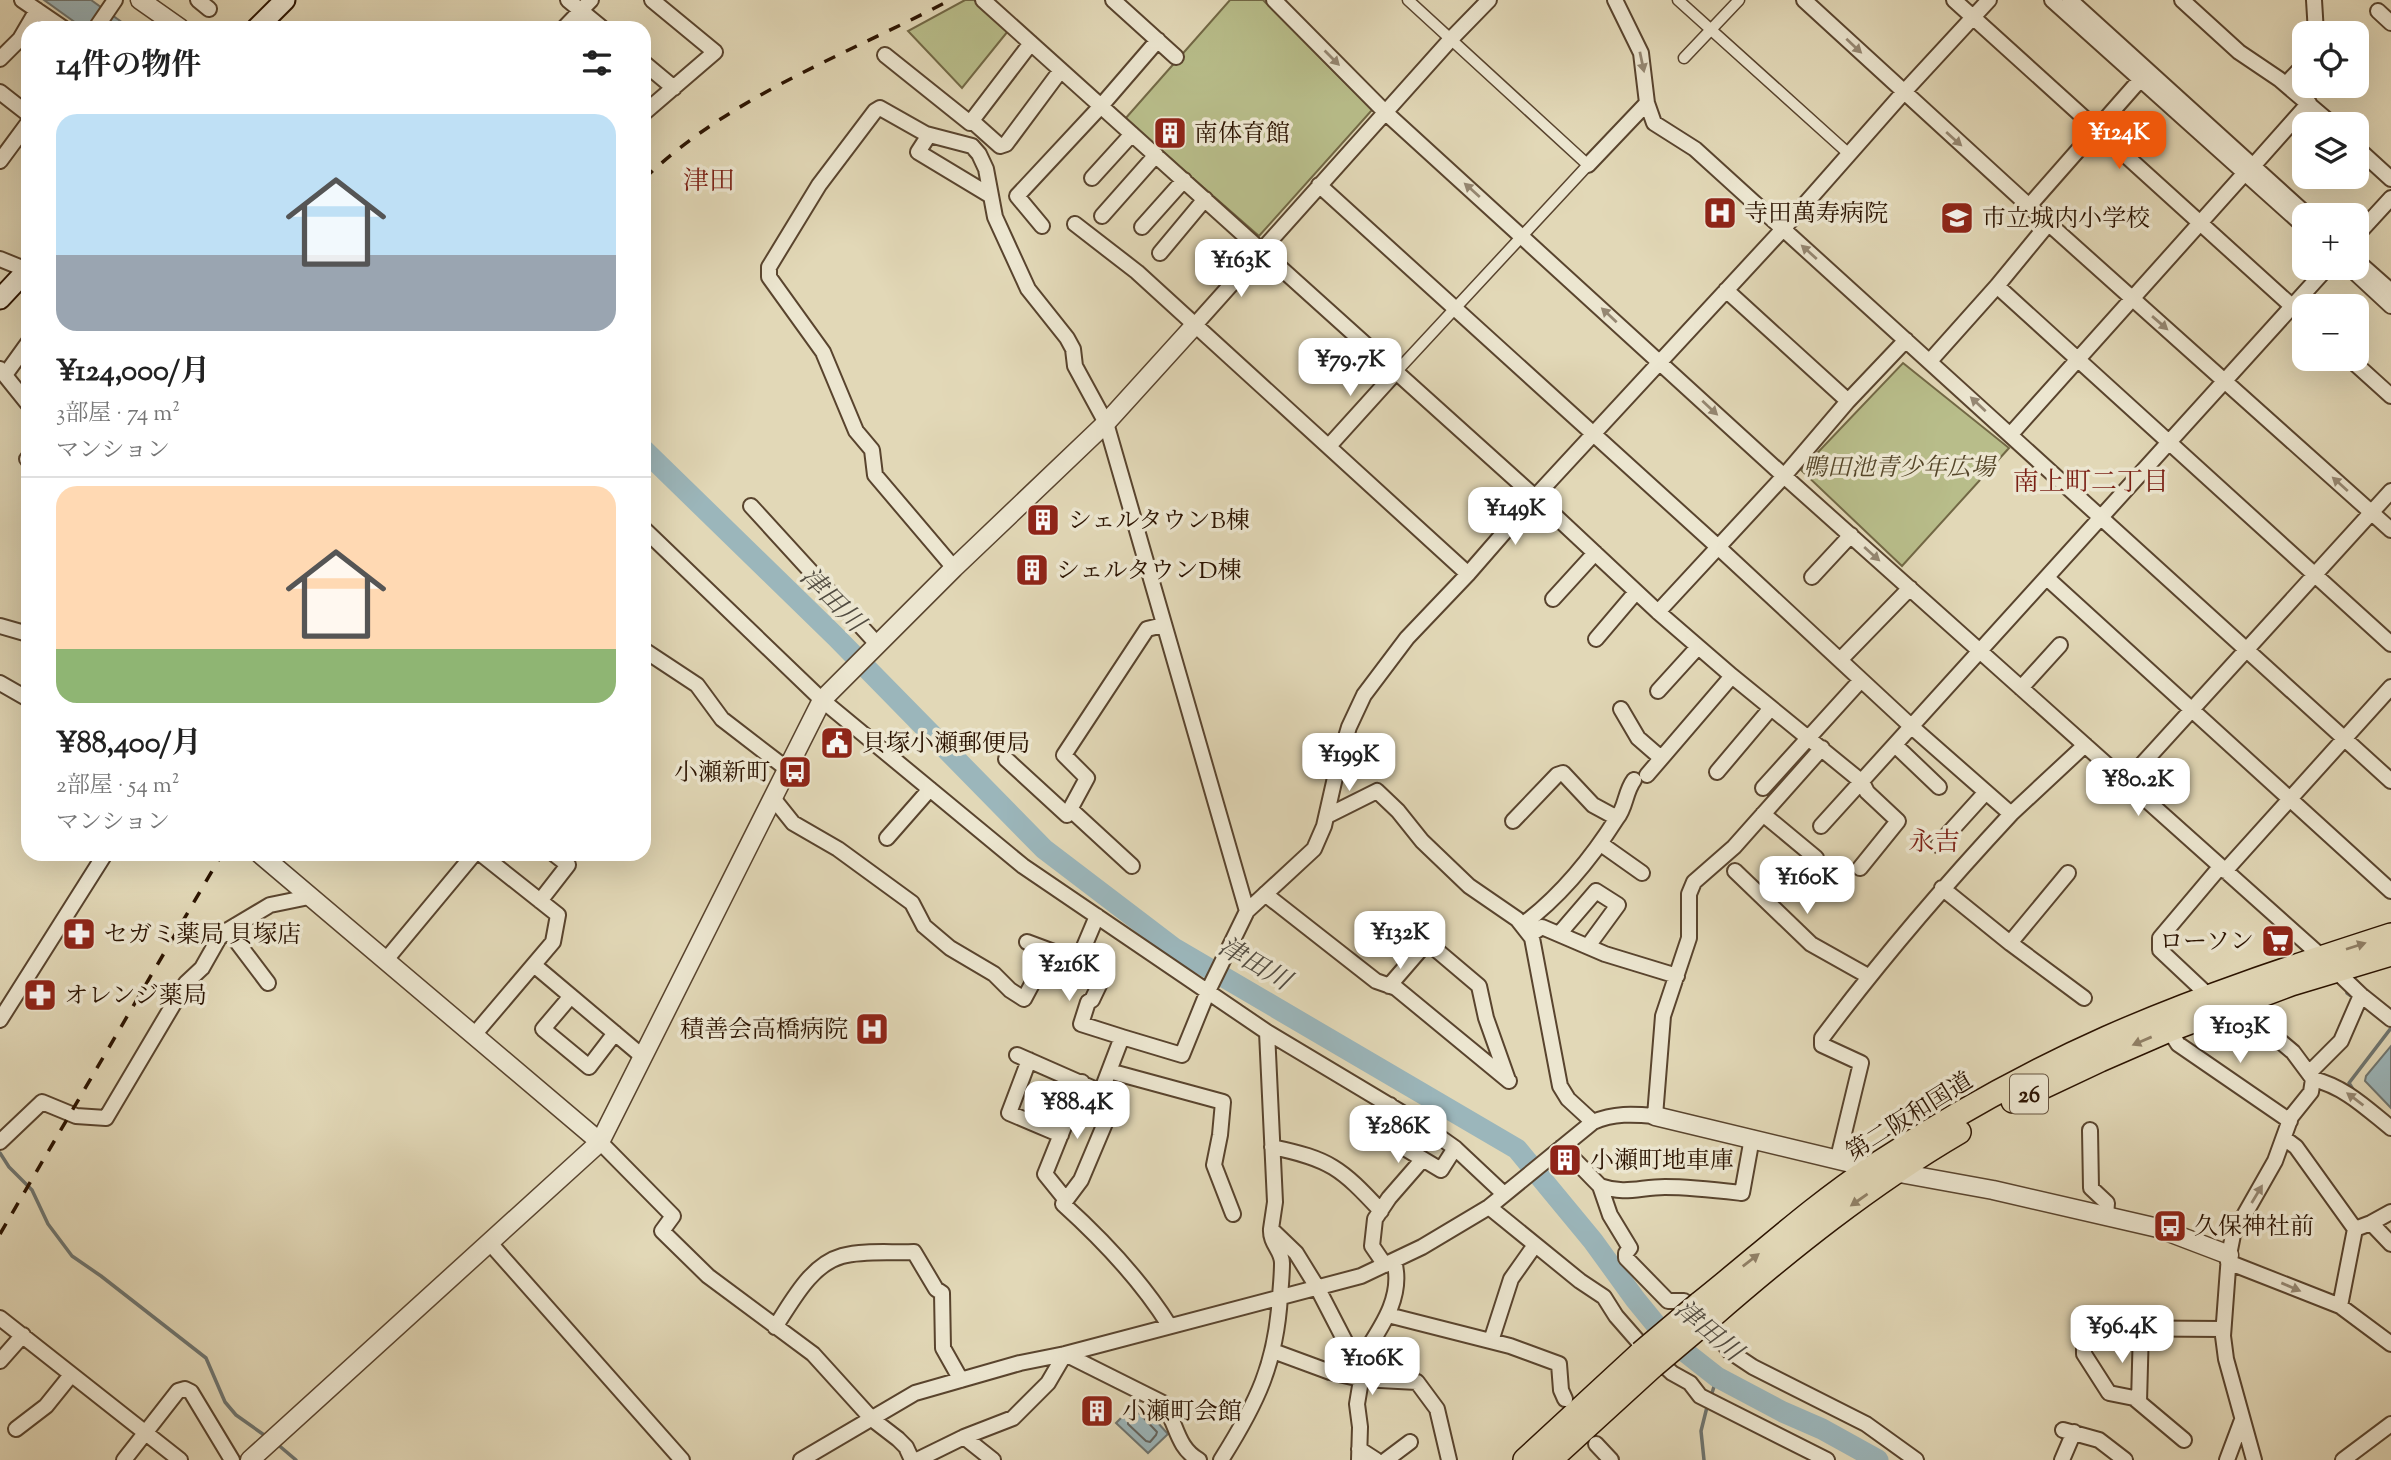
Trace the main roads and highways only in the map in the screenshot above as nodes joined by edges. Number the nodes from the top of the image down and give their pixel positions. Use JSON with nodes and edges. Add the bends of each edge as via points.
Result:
{"nodes":[{"id":1,"x":282,"y":1,"type":"edge"},
{"id":2,"x":263,"y":21,"type":"edge"},
{"id":3,"x":21,"y":276,"type":"edge"},
{"id":4,"x":0,"y":299,"type":"edge"},
{"id":5,"x":2391,"y":934,"type":"edge"},
{"id":6,"x":2391,"y":954,"type":"edge"},
{"id":7,"x":2328,"y":964,"type":"junction"},
{"id":8,"x":1705,"y":1310,"type":"junction"},
{"id":9,"x":1647,"y":1360,"type":"junction"},
{"id":10,"x":1525,"y":1460,"type":"edge"},
{"id":11,"x":1550,"y":1460,"type":"edge"}],
"edges":[{"from":1,"to":2,"type":"main road"},
{"from":3,"to":4,"type":"main road"},
{"from":7,"to":5,"type":"highway","name":"第二阪和国道","number":"26","one_way":true},
{"from":6,"to":7,"type":"highway","name":"第二阪和国道","number":"26"},
{"from":7,"to":8,"type":"highway","name":"第二阪和国道","number":"26","one_way":true,"via":[[2100,1059],[2019,1098],[1941,1142]]},
{"from":8,"to":7,"type":"highway","name":"第二阪和国道","number":"26","one_way":true,"via":[[1793,1227],[1872,1168],[1957,1115],[2114,1035],[2210,997]]},
{"from":8,"to":9,"type":"highway","name":"第二阪和国道","number":"26","bridge":true},
{"from":9,"to":10,"type":"highway","name":"第二阪和国道","number":"26"},
{"from":9,"to":11,"type":"highway","name":"第二阪和国道","number":"26"}]}
